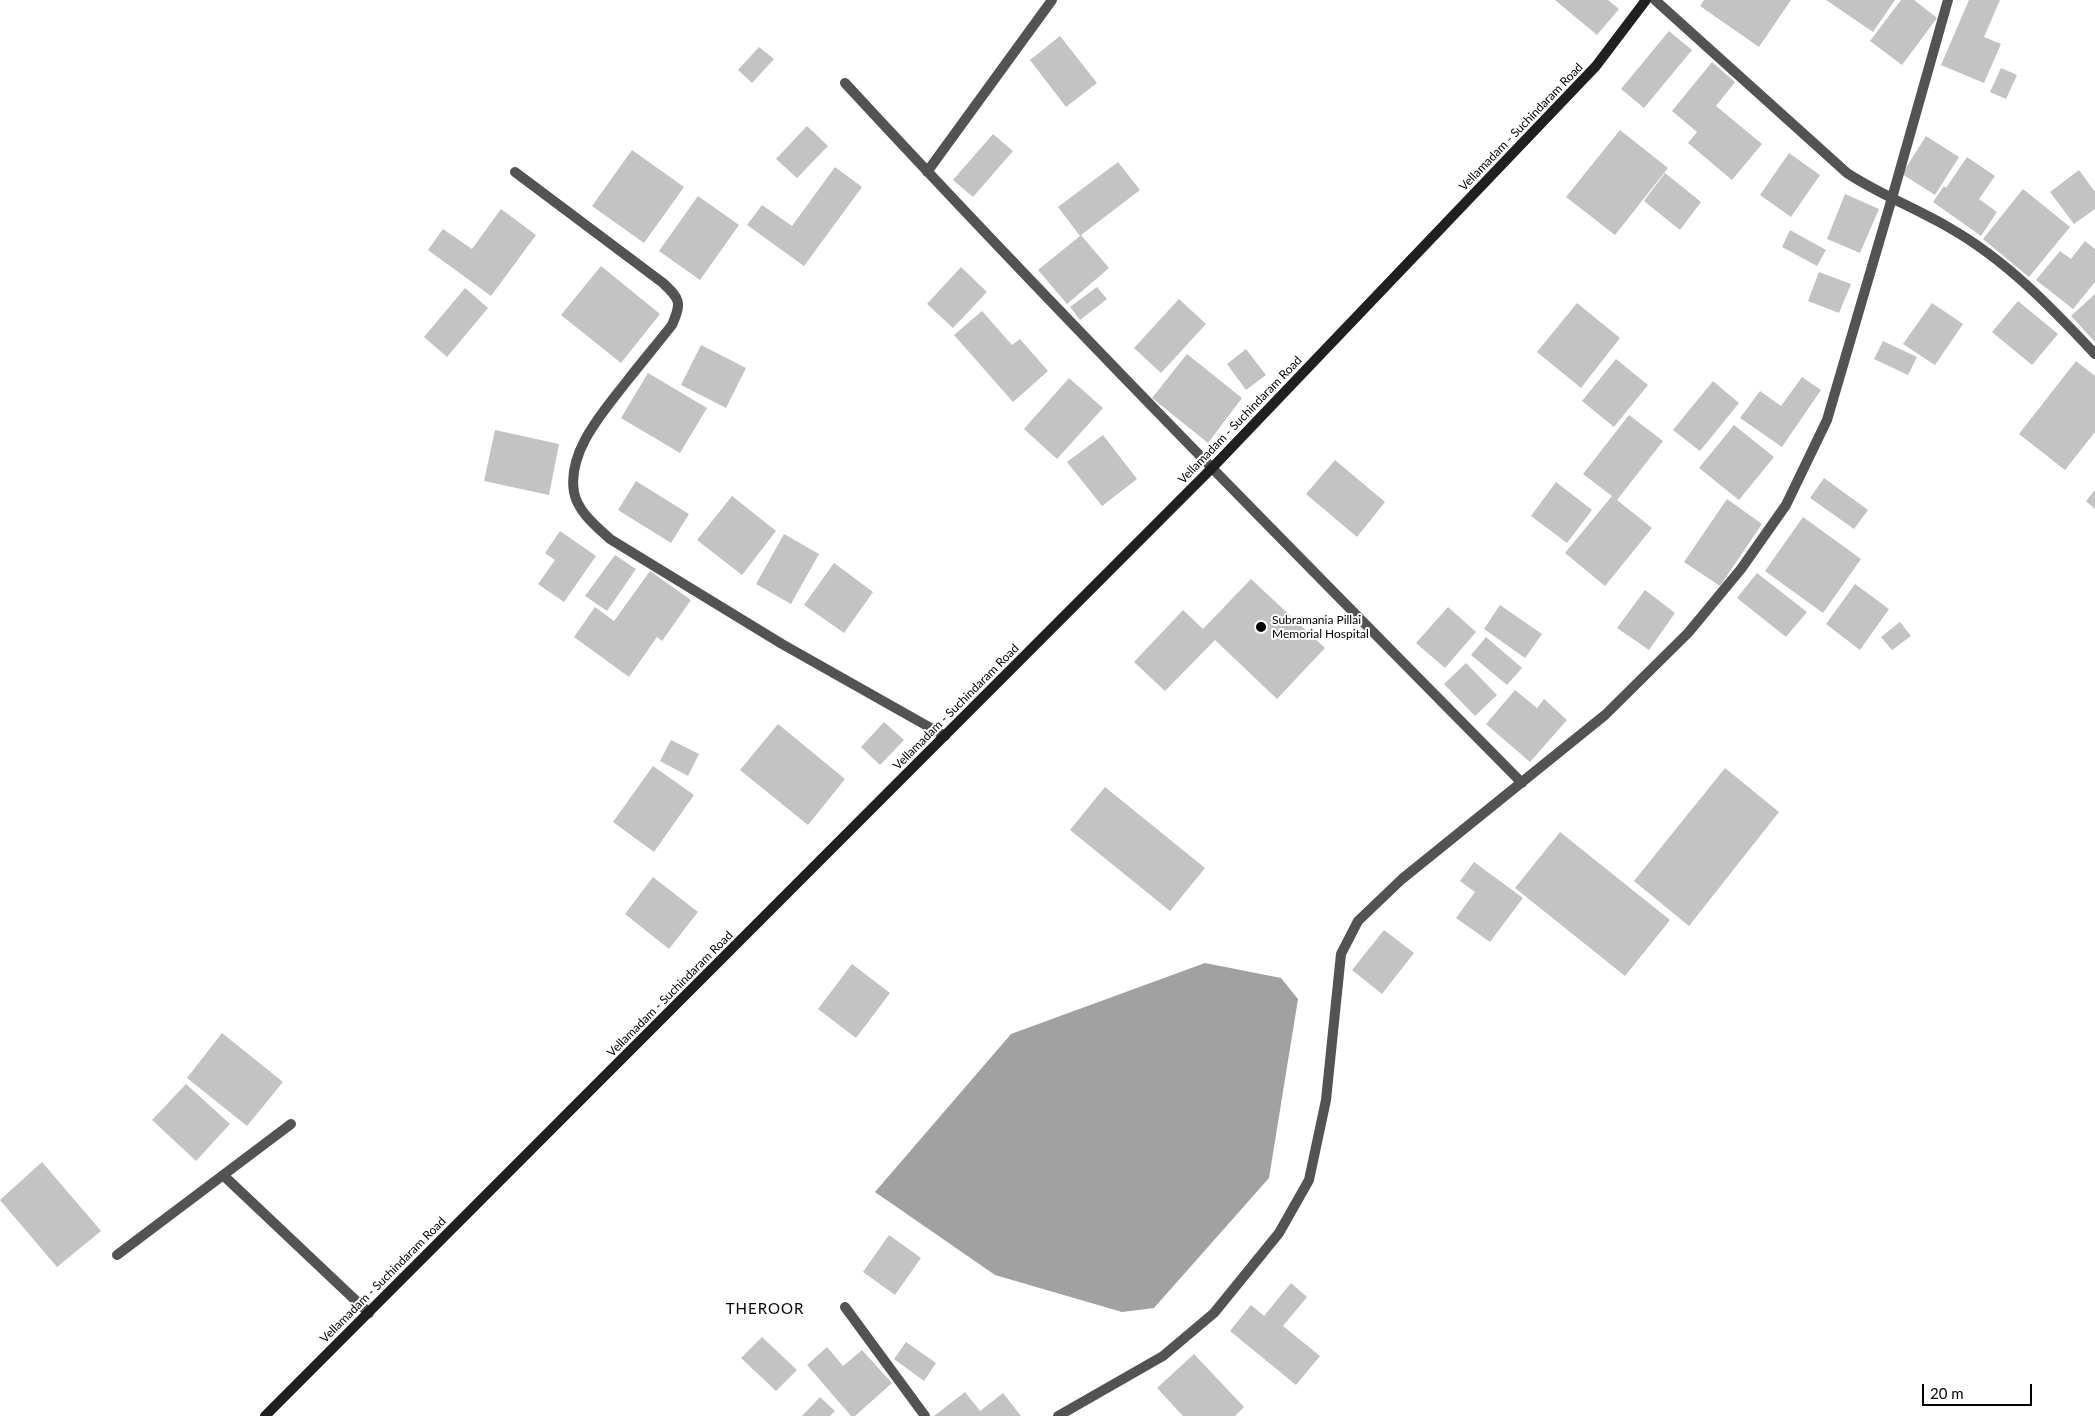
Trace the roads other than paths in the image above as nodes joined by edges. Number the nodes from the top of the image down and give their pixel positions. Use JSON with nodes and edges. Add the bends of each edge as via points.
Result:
{"nodes":[{"id":1,"x":1052,"y":0,"type":"edge"},
{"id":2,"x":1646,"y":0,"type":"edge"},
{"id":3,"x":1655,"y":0,"type":"edge"},
{"id":4,"x":1948,"y":0,"type":"edge"},
{"id":5,"x":845,"y":83,"type":"dead end"},
{"id":6,"x":515,"y":172,"type":"dead end"},
{"id":7,"x":927,"y":172,"type":"junction"},
{"id":8,"x":1892,"y":198,"type":"junction"},
{"id":9,"x":2095,"y":354,"type":"edge"},
{"id":10,"x":1212,"y":468,"type":"junction"},
{"id":11,"x":945,"y":736,"type":"junction"},
{"id":12,"x":1522,"y":783,"type":"junction"},
{"id":13,"x":291,"y":1124,"type":"dead end"},
{"id":14,"x":223,"y":1175,"type":"junction"},
{"id":15,"x":117,"y":1255,"type":"dead end"},
{"id":16,"x":845,"y":1307,"type":"dead end"},
{"id":17,"x":369,"y":1313,"type":"junction"},
{"id":18,"x":266,"y":1416,"type":"edge"},
{"id":19,"x":925,"y":1416,"type":"edge"},
{"id":20,"x":1058,"y":1416,"type":"edge"}],
"edges":[{"from":1,"to":7,"type":"street"},
{"from":2,"to":10,"type":"main road","name":"Vellamadam - Suchindaram Road","via":[[1596,66]]},
{"from":3,"to":8,"type":"street","via":[[1847,173]]},
{"from":4,"to":8,"type":"street"},
{"from":5,"to":7,"type":"street"},
{"from":6,"to":11,"type":"street","via":[[663,283],[676,295],[679,309],[672,325],[585,439],[575,464],[574,492],[586,518],[610,539],[782,644]]},
{"from":7,"to":10,"type":"street"},
{"from":8,"to":9,"type":"street","via":[[1976,244],[2056,312]]},
{"from":8,"to":12,"type":"street","via":[[1827,420],[1786,505],[1741,569],[1688,633],[1605,715]]},
{"from":10,"to":11,"type":"main road","name":"Vellamadam - Suchindaram Road"},
{"from":10,"to":12,"type":"street"},
{"from":11,"to":17,"type":"main road","name":"Vellamadam - Suchindaram Road"},
{"from":12,"to":20,"type":"street","via":[[1402,879],[1358,921],[1342,954],[1326,1100],[1309,1180],[1279,1233],[1214,1313],[1163,1356]]},
{"from":13,"to":14,"type":"street"},
{"from":14,"to":15,"type":"street"},
{"from":14,"to":17,"type":"street"},
{"from":16,"to":19,"type":"street"},
{"from":17,"to":18,"type":"main road","name":"Vellamadam - Suchindaram Road"}]}
